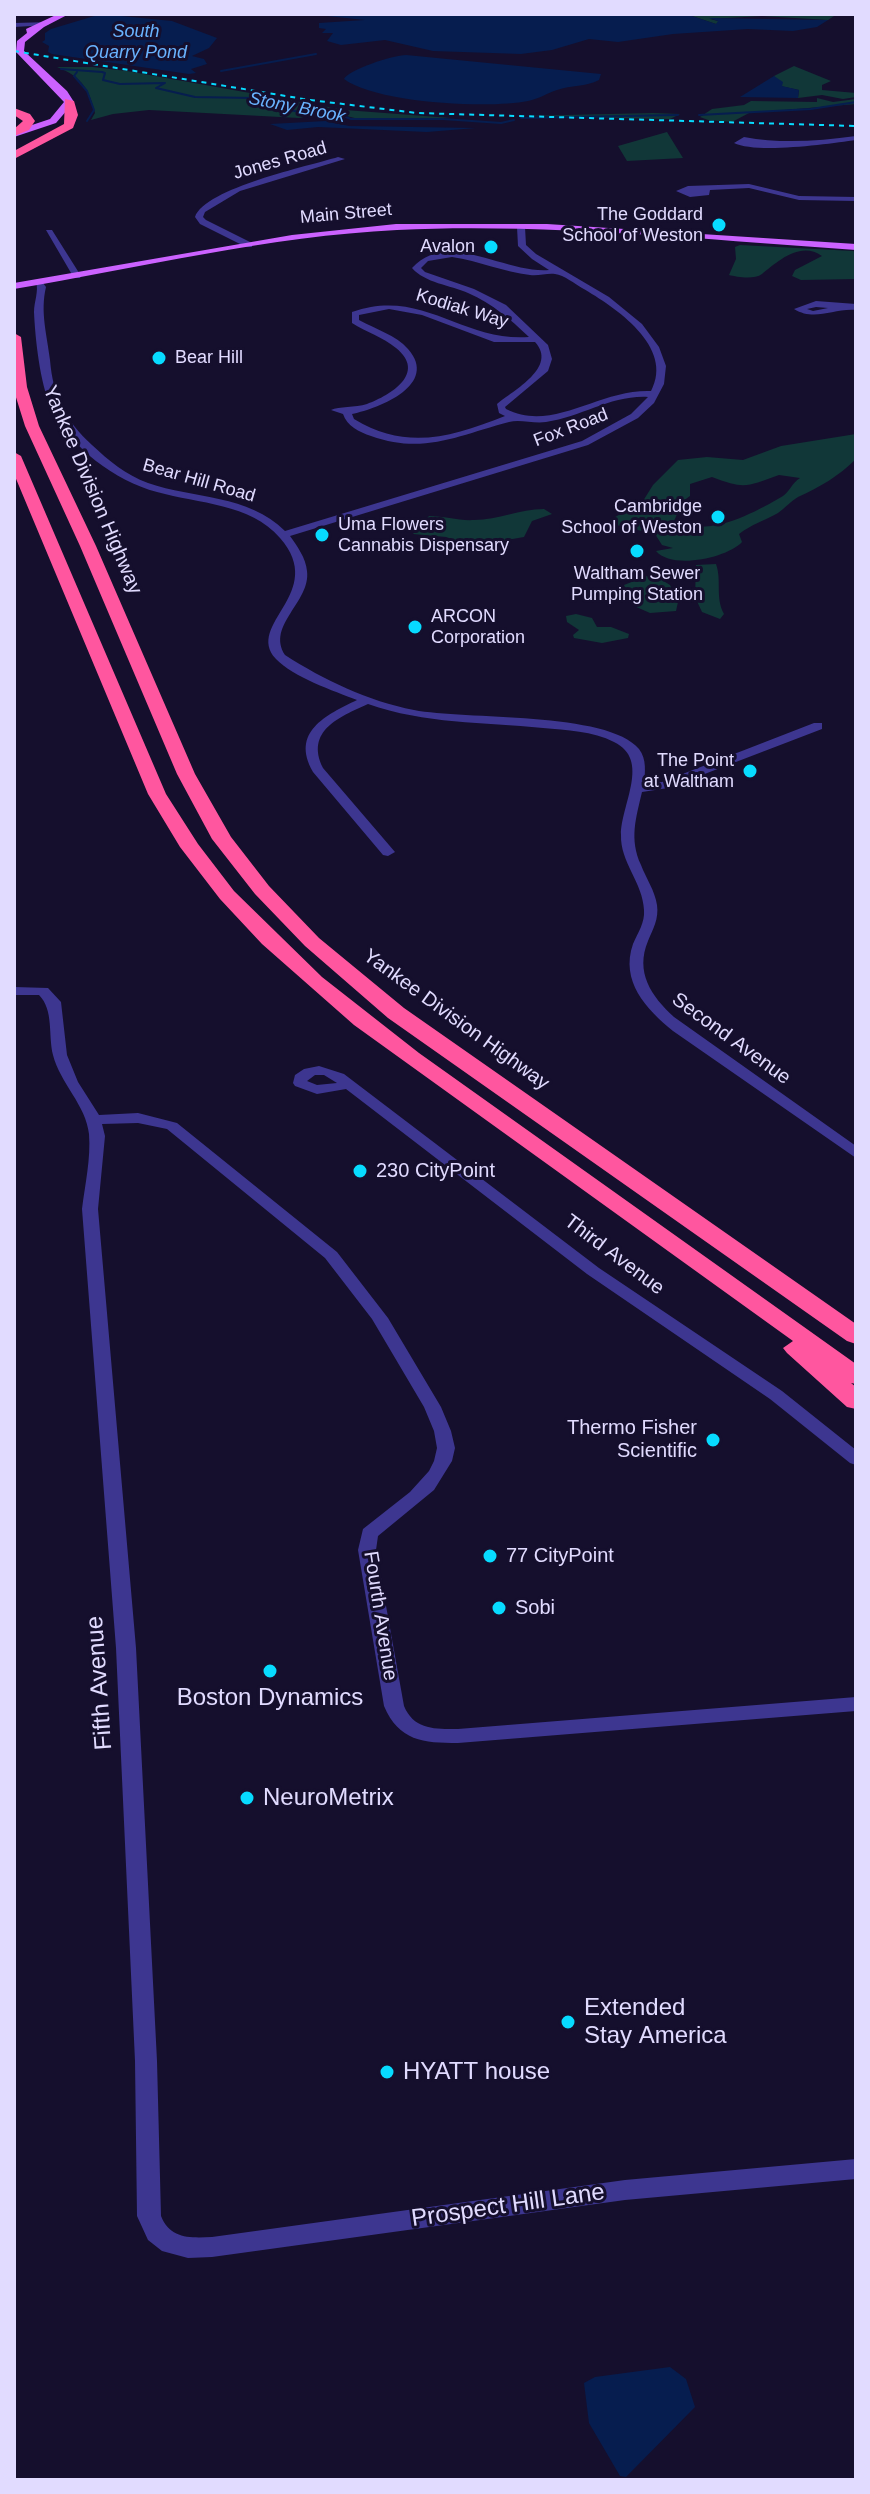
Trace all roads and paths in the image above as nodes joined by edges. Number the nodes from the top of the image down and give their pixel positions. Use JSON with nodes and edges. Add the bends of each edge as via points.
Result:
{"nodes":[{"id":1,"x":65,"y":14,"type":"edge"},
{"id":2,"x":14,"y":25,"type":"edge"},
{"id":3,"x":44,"y":25,"type":"junction"},
{"id":4,"x":14,"y":37,"type":"edge"},
{"id":5,"x":69,"y":101,"type":"junction"},
{"id":6,"x":14,"y":111,"type":"edge"},
{"id":7,"x":14,"y":133,"type":"edge"},
{"id":8,"x":856,"y":138,"type":"edge"},
{"id":9,"x":769,"y":144,"type":"dead end"},
{"id":10,"x":14,"y":156,"type":"edge"},
{"id":11,"x":341,"y":159,"type":"dead end"},
{"id":12,"x":282,"y":177,"type":"junction"},
{"id":13,"x":261,"y":183,"type":"junction"},
{"id":14,"x":706,"y":188,"type":"dead end"},
{"id":15,"x":856,"y":199,"type":"edge"},
{"id":16,"x":526,"y":227,"type":"junction"},
{"id":17,"x":49,"y":232,"type":"dead end"},
{"id":18,"x":249,"y":245,"type":"junction"},
{"id":19,"x":856,"y":247,"type":"edge"},
{"id":20,"x":558,"y":271,"type":"junction"},
{"id":21,"x":77,"y":276,"type":"junction"},
{"id":22,"x":36,"y":283,"type":"junction"},
{"id":23,"x":14,"y":286,"type":"edge"},
{"id":24,"x":856,"y":307,"type":"edge"},
{"id":25,"x":837,"y":308,"type":"dead end"},
{"id":26,"x":14,"y":337,"type":"edge"},
{"id":27,"x":538,"y":339,"type":"junction"},
{"id":28,"x":656,"y":394,"type":"junction"},
{"id":29,"x":513,"y":417,"type":"junction"},
{"id":30,"x":14,"y":456,"type":"edge"},
{"id":31,"x":282,"y":535,"type":"junction"},
{"id":32,"x":368,"y":700,"type":"junction"},
{"id":33,"x":818,"y":726,"type":"dead end"},
{"id":34,"x":636,"y":783,"type":"junction"},
{"id":35,"x":388,"y":852,"type":"dead end"},
{"id":36,"x":14,"y":991,"type":"edge"},
{"id":37,"x":347,"y":1084,"type":"dead end"},
{"id":38,"x":94,"y":1120,"type":"junction"},
{"id":39,"x":856,"y":1153,"type":"edge"},
{"id":40,"x":753,"y":1302,"type":"junction"},
{"id":41,"x":856,"y":1336,"type":"edge"},
{"id":42,"x":856,"y":1376,"type":"edge"},
{"id":43,"x":856,"y":1401,"type":"edge"},
{"id":44,"x":856,"y":1459,"type":"edge"},
{"id":45,"x":856,"y":1704,"type":"edge"},
{"id":46,"x":856,"y":2169,"type":"edge"},
{"id":47,"x":162,"y":2239,"type":"joint"}],
"edges":[{"from":1,"to":3,"type":"main road"},
{"from":2,"to":3,"type":"street"},
{"from":3,"to":4,"type":"main road"},
{"from":3,"to":5,"type":"main road","via":[[19,48]]},
{"from":5,"to":7,"type":"main road","via":[[57,120]]},
{"from":5,"to":10,"type":"highway","via":[[69,126]]},
{"from":6,"to":7,"type":"highway","via":[[28,117],[29,123]]},
{"from":8,"to":9,"type":"street"},
{"from":11,"to":12,"type":"street","name":"Jones Road"},
{"from":12,"to":13,"type":"street","name":"Jones Road"},
{"from":12,"to":13,"type":"street","via":[[262,172],[247,176]]},
{"from":13,"to":18,"type":"street","name":"Jones Road","via":[[222,195],[200,213],[205,223]]},
{"from":14,"to":15,"type":"street","via":[[752,186],[799,198]]},
{"from":16,"to":18,"type":"main road","name":"Main Street","via":[[368,229]]},
{"from":16,"to":19,"type":"main road","name":"Main Street"},
{"from":16,"to":20,"type":"street","via":[[526,248]]},
{"from":17,"to":21,"type":"street"},
{"from":18,"to":21,"type":"main road","name":"Main Street"},
{"from":20,"to":27,"type":"street","via":[[528,272],[459,256],[431,258],[416,266],[422,274],[495,302]]},
{"from":20,"to":28,"type":"street","via":[[619,308],[652,343],[663,368]]},
{"from":21,"to":22,"type":"main road","name":"Main Street"},
{"from":22,"to":23,"type":"main road","name":"Main Street"},
{"from":22,"to":31,"type":"street","name":"Bear Hill Road","via":[[42,287],[39,324],[46,372],[66,427],[131,480],[242,510]]},
{"from":24,"to":25,"type":"street"},
{"from":26,"to":41,"type":"highway","name":"Yankee Division Highway","via":[[20,387],[32,426],[186,774],[222,839],[262,890],[312,942],[396,1013]]},
{"from":27,"to":29,"type":"street","via":[[547,356],[545,367],[500,406]]},
{"from":27,"to":29,"type":"street","name":"Kodiak Way","via":[[496,339],[399,307],[355,314],[355,321],[404,350],[412,372],[393,396],[374,406],[341,411],[361,429],[424,442],[456,439]]},
{"from":28,"to":29,"type":"street","via":[[621,395],[552,419]]},
{"from":28,"to":31,"type":"street","name":"Fox Road","via":[[625,423],[585,443]]},
{"from":30,"to":40,"type":"highway","via":[[149,778],[187,844],[227,895],[293,962],[372,1029]]},
{"from":31,"to":32,"type":"street","name":"Bear Hill Road","via":[[301,565],[302,577],[274,634],[275,649],[286,661]]},
{"from":32,"to":34,"type":"street","name":"Bear Hill Road","via":[[426,716],[603,733],[636,752]]},
{"from":32,"to":35,"type":"street","via":[[323,725],[311,739],[310,755]]},
{"from":33,"to":34,"type":"street","via":[[659,787]]},
{"from":34,"to":39,"type":"street","name":"Second Avenue","via":[[627,842],[651,907],[635,961],[646,997],[678,1028]]},
{"from":36,"to":38,"type":"street","via":[[43,991],[54,1002],[60,1055]]},
{"from":37,"to":44,"type":"street","name":"Third Avenue","via":[[600,1276],[776,1395]]},
{"from":38,"to":45,"type":"street","name":"Fourth Avenue","via":[[138,1118],[172,1126],[311,1238],[349,1273],[439,1420],[446,1450],[434,1476],[417,1497],[369,1533],[367,1550],[394,1706],[404,1726],[424,1735],[458,1736]]},
{"from":38,"to":47,"type":"street","name":"Fifth Avenue","via":[[97,1153],[90,1209],[126,1648],[148,2208],[150,2224]]},
{"from":40,"to":42,"type":"highway"},
{"from":40,"to":43,"type":"highway","via":[[809,1362]]},
{"from":46,"to":47,"type":"street","name":"Prospect Hill Lane","via":[[625,2190],[212,2247],[180,2247]]}]}
